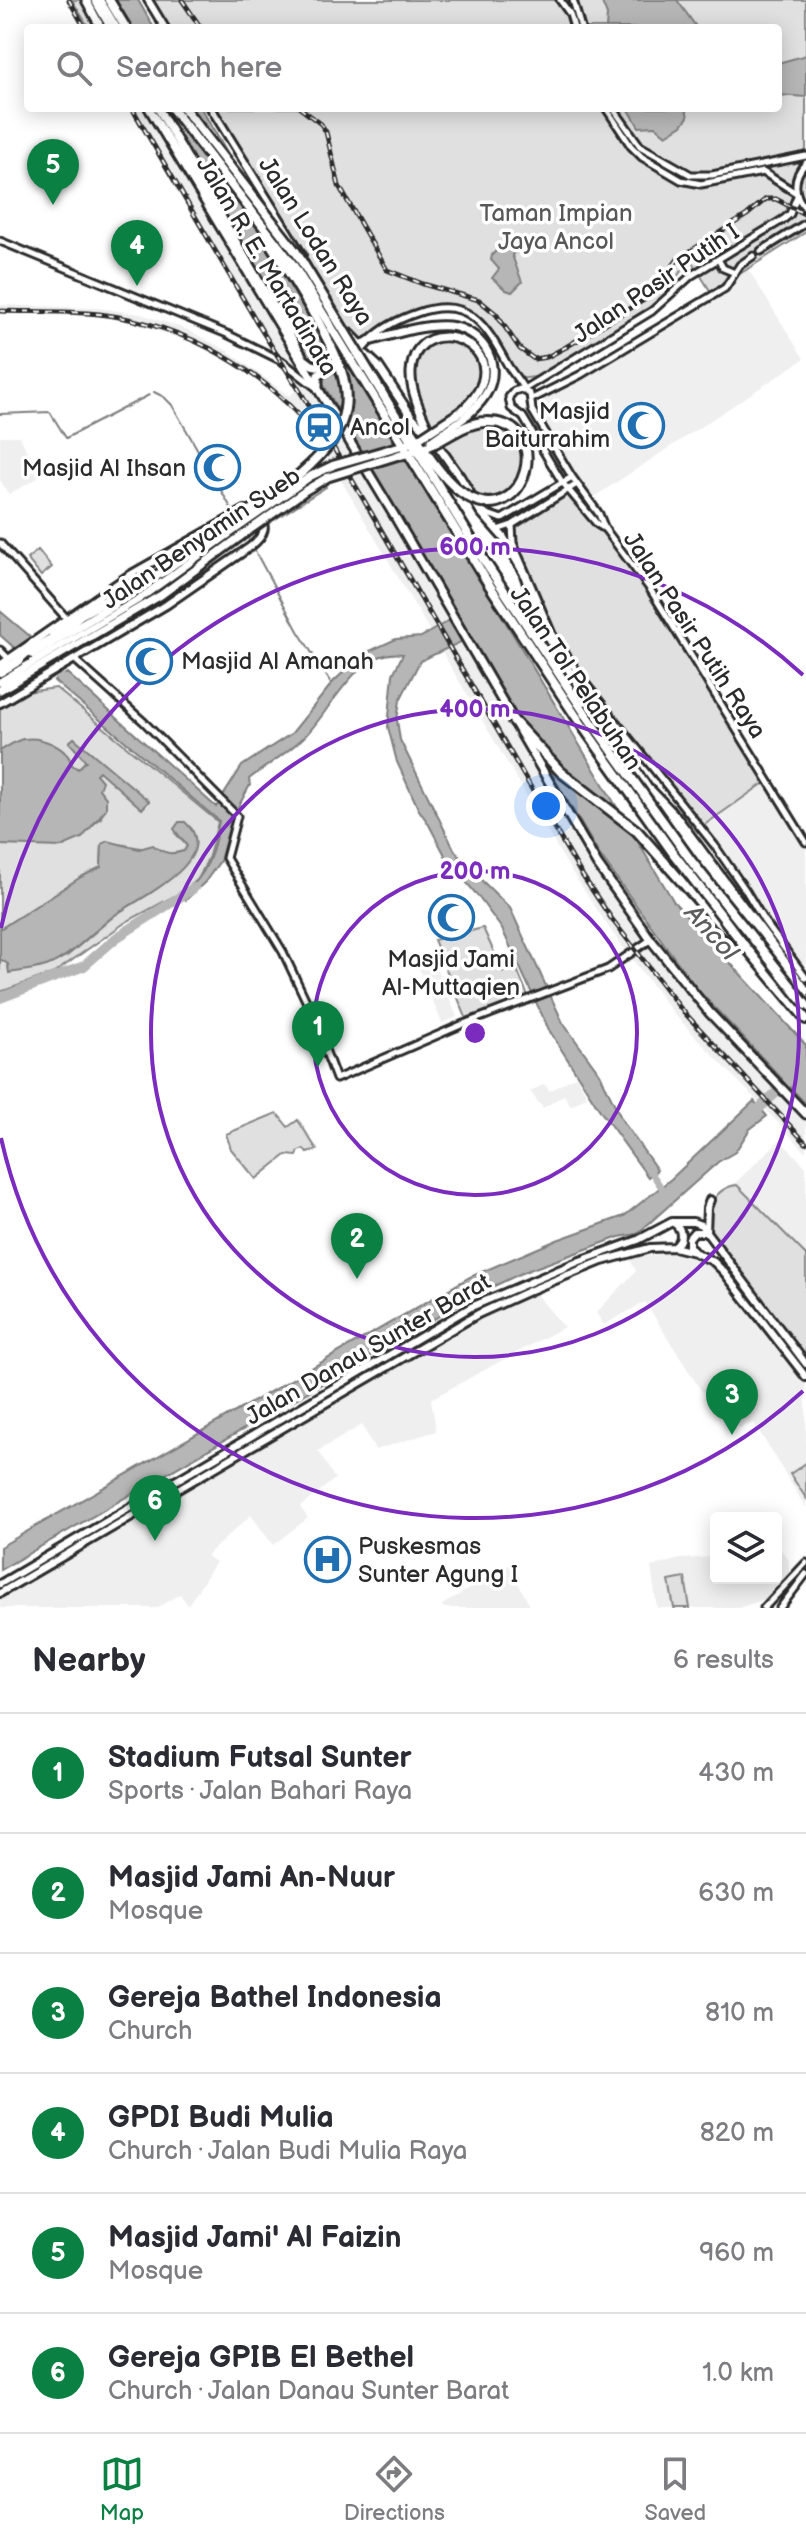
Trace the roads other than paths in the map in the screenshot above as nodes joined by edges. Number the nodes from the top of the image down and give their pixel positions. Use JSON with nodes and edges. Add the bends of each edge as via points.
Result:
{"nodes":[{"id":1,"x":86,"y":0,"type":"edge"},
{"id":2,"x":97,"y":0,"type":"edge"},
{"id":3,"x":109,"y":0,"type":"edge"},
{"id":4,"x":148,"y":0,"type":"edge"},
{"id":5,"x":560,"y":0,"type":"edge"},
{"id":6,"x":573,"y":0,"type":"edge"},
{"id":7,"x":99,"y":24,"type":"edge"},
{"id":8,"x":111,"y":24,"type":"edge"},
{"id":9,"x":124,"y":24,"type":"edge"},
{"id":10,"x":163,"y":24,"type":"edge"},
{"id":11,"x":573,"y":24,"type":"edge"},
{"id":12,"x":580,"y":24,"type":"edge"},
{"id":13,"x":151,"y":112,"type":"edge"},
{"id":14,"x":160,"y":112,"type":"edge"},
{"id":15,"x":175,"y":112,"type":"edge"},
{"id":16,"x":187,"y":112,"type":"edge"},
{"id":17,"x":213,"y":112,"type":"edge"},
{"id":18,"x":609,"y":112,"type":"edge"},
{"id":19,"x":615,"y":112,"type":"edge"},
{"id":20,"x":806,"y":156,"type":"edge"},
{"id":21,"x":806,"y":163,"type":"edge"},
{"id":22,"x":233,"y":188,"type":"junction"},
{"id":23,"x":796,"y":195,"type":"junction"},
{"id":24,"x":806,"y":209,"type":"edge"},
{"id":25,"x":806,"y":223,"type":"edge"},
{"id":26,"x":0,"y":241,"type":"edge"},
{"id":27,"x":761,"y":251,"type":"dead end"},
{"id":28,"x":753,"y":256,"type":"dead end"},
{"id":29,"x":718,"y":259,"type":"junction"},
{"id":30,"x":735,"y":273,"type":"junction"},
{"id":31,"x":369,"y":341,"type":"junction"},
{"id":32,"x":356,"y":352,"type":"junction"},
{"id":33,"x":326,"y":368,"type":"junction"},
{"id":34,"x":370,"y":374,"type":"junction"},
{"id":35,"x":317,"y":383,"type":"junction"},
{"id":36,"x":524,"y":389,"type":"junction"},
{"id":37,"x":532,"y":399,"type":"junction"},
{"id":38,"x":462,"y":415,"type":"junction"},
{"id":39,"x":434,"y":440,"type":"junction"},
{"id":40,"x":400,"y":455,"type":"junction"},
{"id":41,"x":572,"y":477,"type":"junction"},
{"id":42,"x":562,"y":482,"type":"junction"},
{"id":43,"x":577,"y":484,"type":"junction"},
{"id":44,"x":569,"y":489,"type":"junction"},
{"id":45,"x":481,"y":512,"type":"junction"},
{"id":46,"x":512,"y":525,"type":"junction"},
{"id":47,"x":605,"y":529,"type":"junction"},
{"id":48,"x":497,"y":530,"type":"junction"},
{"id":49,"x":239,"y":533,"type":"junction"},
{"id":50,"x":0,"y":543,"type":"edge"},
{"id":51,"x":124,"y":594,"type":"dead end"},
{"id":52,"x":93,"y":618,"type":"junction"},
{"id":53,"x":71,"y":623,"type":"junction"},
{"id":54,"x":53,"y":636,"type":"junction"},
{"id":55,"x":0,"y":650,"type":"edge"},
{"id":56,"x":74,"y":659,"type":"junction"},
{"id":57,"x":22,"y":660,"type":"junction"},
{"id":58,"x":0,"y":665,"type":"edge"},
{"id":59,"x":0,"y":672,"type":"edge"},
{"id":60,"x":0,"y":682,"type":"edge"},
{"id":61,"x":0,"y":690,"type":"edge"},
{"id":62,"x":0,"y":703,"type":"edge"},
{"id":63,"x":511,"y":718,"type":"junction"},
{"id":64,"x":632,"y":743,"type":"junction"},
{"id":65,"x":623,"y":750,"type":"junction"},
{"id":66,"x":651,"y":791,"type":"junction"},
{"id":67,"x":806,"y":842,"type":"edge"},
{"id":68,"x":651,"y":940,"type":"junction"},
{"id":69,"x":741,"y":941,"type":"junction"},
{"id":70,"x":806,"y":978,"type":"edge"},
{"id":71,"x":806,"y":991,"type":"edge"},
{"id":72,"x":806,"y":998,"type":"edge"},
{"id":73,"x":806,"y":1005,"type":"edge"},
{"id":74,"x":806,"y":1019,"type":"edge"},
{"id":75,"x":802,"y":1106,"type":"edge"},
{"id":76,"x":806,"y":1114,"type":"edge"},
{"id":77,"x":710,"y":1200,"type":"dead end"},
{"id":78,"x":672,"y":1222,"type":"junction"},
{"id":79,"x":706,"y":1232,"type":"junction"},
{"id":80,"x":674,"y":1247,"type":"junction"},
{"id":81,"x":694,"y":1252,"type":"junction"},
{"id":82,"x":530,"y":1286,"type":"junction"},
{"id":83,"x":765,"y":1309,"type":"junction"},
{"id":84,"x":758,"y":1314,"type":"junction"},
{"id":85,"x":806,"y":1364,"type":"edge"},
{"id":86,"x":806,"y":1377,"type":"edge"},
{"id":87,"x":222,"y":1454,"type":"junction"},
{"id":88,"x":226,"y":1462,"type":"junction"},
{"id":89,"x":806,"y":1563,"type":"edge"},
{"id":90,"x":806,"y":1576,"type":"edge"},
{"id":91,"x":0,"y":1584,"type":"edge"},
{"id":92,"x":0,"y":1593,"type":"edge"},
{"id":93,"x":764,"y":1608,"type":"edge"},
{"id":94,"x":780,"y":1608,"type":"edge"}],
"edges":[{"from":1,"to":7,"type":"main road"},
{"from":2,"to":8,"type":"highway"},
{"from":3,"to":9,"type":"highway"},
{"from":4,"to":10,"type":"main road"},
{"from":5,"to":11,"type":"street"},
{"from":6,"to":12,"type":"street"},
{"from":13,"to":35,"type":"main road","name":"Jalan R. E. Martadinata"},
{"from":14,"to":33,"type":"main road","name":"Jalan R. E. Martadinata","via":[[304,359]]},
{"from":15,"to":22,"type":"highway","name":"Jalan Tol Pelabuhan","bridge":true},
{"from":16,"to":34,"type":"highway","name":"Jalan Tol Pelabuhan","bridge":true,"via":[[282,232]]},
{"from":17,"to":31,"type":"main road","name":"Jalan Lodan Raya","via":[[352,337],[361,344]]},
{"from":18,"to":23,"type":"street","via":[[642,157],[681,180],[701,184],[763,172]]},
{"from":19,"to":20,"type":"street","via":[[640,146],[691,175]]},
{"from":21,"to":23,"type":"street","via":[[797,176]]},
{"from":22,"to":51,"type":"highway","bridge":true,"via":[[334,351],[346,384],[342,424],[306,469]]},
{"from":22,"to":69,"type":"highway","name":"Jalan Tol Pelabuhan","bridge":true,"via":[[293,265],[577,718]]},
{"from":23,"to":24,"type":"street"},
{"from":23,"to":29,"type":"street","name":"Jalan Pasir Putih I","via":[[788,217]]},
{"from":25,"to":27,"type":"street","name":"Jalan Pasir Putih I"},
{"from":26,"to":35,"type":"street","via":[[227,334]]},
{"from":28,"to":30,"type":"street","name":"Jalan Pasir Putih I"},
{"from":29,"to":30,"type":"street"},
{"from":29,"to":36,"type":"street","name":"Jalan Pasir Putih I","via":[[652,311]]},
{"from":30,"to":37,"type":"street","name":"Jalan Pasir Putih I","via":[[725,288]]},
{"from":31,"to":32,"type":"main road","name":"Jalan R. E. Martadinata"},
{"from":31,"to":36,"type":"street","name":"Jalan Pasir Putih Raya","via":[[424,310],[462,311],[488,330]]},
{"from":31,"to":38,"type":"main road","name":"Jalan Benyamin Sueb","via":[[440,326],[464,329],[478,338],[490,357],[491,382],[484,397]]},
{"from":32,"to":33,"type":"main road","name":"Jalan R. E. Martadinata","bridge":true},
{"from":32,"to":39,"type":"main road","name":"Jalan R. E. Martadinata","via":[[374,361]]},
{"from":33,"to":35,"type":"main road","name":"Jalan R. E. Martadinata"},
{"from":34,"to":40,"type":"highway","bridge":true,"via":[[421,444],[430,456],[442,473],[466,496],[490,502],[506,497],[524,479],[528,464],[518,436],[493,422],[472,425],[431,445],[421,449]]},
{"from":34,"to":73,"type":"highway","name":"Jalan Tol Pelabuhan","bridge":true,"via":[[585,713],[692,862]]},
{"from":35,"to":63,"type":"main road","name":"Jalan R. E. Martadinata"},
{"from":36,"to":37,"type":"street","name":"Jalan Pasir Putih Raya"},
{"from":36,"to":42,"type":"street","name":"Jalan Pasir Putih Raya","via":[[511,394],[509,404],[523,417]]},
{"from":37,"to":41,"type":"street","name":"Jalan Pasir Putih Raya","via":[[532,410]]},
{"from":38,"to":39,"type":"main road","name":"Jalan Benyamin Sueb","via":[[480,389],[483,363],[467,342],[437,337],[420,349],[411,370]]},
{"from":38,"to":40,"type":"main road","name":"Jalan Benyamin Sueb","bridge":true,"via":[[429,443]]},
{"from":38,"to":49,"type":"main road","name":"Jalan Benyamin Sueb","bridge":true,"via":[[414,442],[311,476]]},
{"from":39,"to":45,"type":"main road","name":"Jalan R. E. Martadinata"},
{"from":40,"to":49,"type":"main road","name":"Jalan Benyamin Sueb","bridge":true,"via":[[328,477]]},
{"from":41,"to":42,"type":"street"},
{"from":41,"to":43,"type":"street","name":"Jalan Pasir Putih Raya"},
{"from":42,"to":44,"type":"street","name":"Jalan Pasir Putih Raya"},
{"from":42,"to":45,"type":"street","via":[[502,519]]},
{"from":43,"to":44,"type":"street"},
{"from":43,"to":47,"type":"street","name":"Jalan Pasir Putih Raya"},
{"from":44,"to":46,"type":"street"},
{"from":44,"to":47,"type":"street","name":"Jalan Pasir Putih Raya"},
{"from":45,"to":48,"type":"main road","name":"Jalan R. E. Martadinata"},
{"from":46,"to":48,"type":"street"},
{"from":46,"to":64,"type":"street","via":[[513,543],[549,629]]},
{"from":47,"to":67,"type":"street","name":"Jalan Pasir Putih Raya","via":[[650,589]]},
{"from":48,"to":65,"type":"main road","name":"Jalan R. E. Martadinata","via":[[524,573],[546,635]]},
{"from":49,"to":57,"type":"main road","name":"Jalan Benyamin Sueb","via":[[54,655]]},
{"from":50,"to":53,"type":"street"},
{"from":52,"to":53,"type":"highway"},
{"from":52,"to":54,"type":"highway","via":[[112,601],[80,615]]},
{"from":52,"to":57,"type":"highway"},
{"from":53,"to":54,"type":"highway"},
{"from":53,"to":56,"type":"main road","name":"Jalan Benyamin Sueb","via":[[128,576],[245,510],[256,511],[263,520],[266,528],[260,539],[176,599]]},
{"from":53,"to":57,"type":"main road","name":"Jalan Benyamin Sueb","via":[[40,639]]},
{"from":54,"to":57,"type":"highway"},
{"from":55,"to":57,"type":"street"},
{"from":56,"to":62,"type":"main road"},
{"from":56,"to":68,"type":"street","via":[[238,817],[226,858],[283,952],[336,1079],[608,969]]},
{"from":57,"to":58,"type":"main road"},
{"from":57,"to":59,"type":"highway"},
{"from":57,"to":60,"type":"main road","name":"Jalan Benyamin Sueb"},
{"from":57,"to":61,"type":"main road","name":"Jalan Benyamin Sueb"},
{"from":63,"to":68,"type":"main road","name":"Jalan R. E. Martadinata","via":[[596,863]]},
{"from":63,"to":69,"type":"highway","bridge":true,"via":[[577,787],[637,831]]},
{"from":64,"to":65,"type":"street"},
{"from":64,"to":70,"type":"street","via":[[715,846]]},
{"from":65,"to":66,"type":"main road","name":"Jalan R. E. Martadinata"},
{"from":66,"to":71,"type":"highway"},
{"from":66,"to":72,"type":"main road","name":"Jalan R. E. Martadinata"},
{"from":68,"to":75,"type":"main road","name":"Jalan R. E. Martadinata","via":[[709,1012]]},
{"from":69,"to":74,"type":"highway","name":"Jalan Tol Pelabuhan"},
{"from":75,"to":76,"type":"main road","name":"Jalan R. E. Martadinata"},
{"from":77,"to":79,"type":"main road"},
{"from":78,"to":79,"type":"main road","via":[[693,1222]]},
{"from":78,"to":80,"type":"main road","via":[[682,1234]]},
{"from":78,"to":82,"type":"main road","name":"Jalan Danau Sunter Barat"},
{"from":79,"to":81,"type":"main road","via":[[691,1234],[688,1242]]},
{"from":79,"to":83,"type":"main road"},
{"from":80,"to":81,"type":"main road","name":"Jalan Danau Sunter Barat"},
{"from":80,"to":82,"type":"main road","name":"Jalan Danau Sunter Barat","via":[[633,1251]]},
{"from":81,"to":84,"type":"main road","name":"Jalan Danau Sunter Barat","via":[[721,1268]]},
{"from":82,"to":87,"type":"main road","name":"Jalan Danau Sunter Barat","via":[[471,1307]]},
{"from":82,"to":88,"type":"main road","name":"Jalan Danau Sunter Barat"},
{"from":83,"to":84,"type":"main road"},
{"from":83,"to":85,"type":"main road"},
{"from":84,"to":86,"type":"main road","name":"Jalan Danau Sunter Barat"},
{"from":87,"to":88,"type":"main road"},
{"from":87,"to":91,"type":"main road","name":"Jalan Danau Sunter Barat"},
{"from":88,"to":92,"type":"main road","name":"Jalan Danau Sunter Barat"},
{"from":89,"to":93,"type":"street"},
{"from":90,"to":94,"type":"street"}]}
